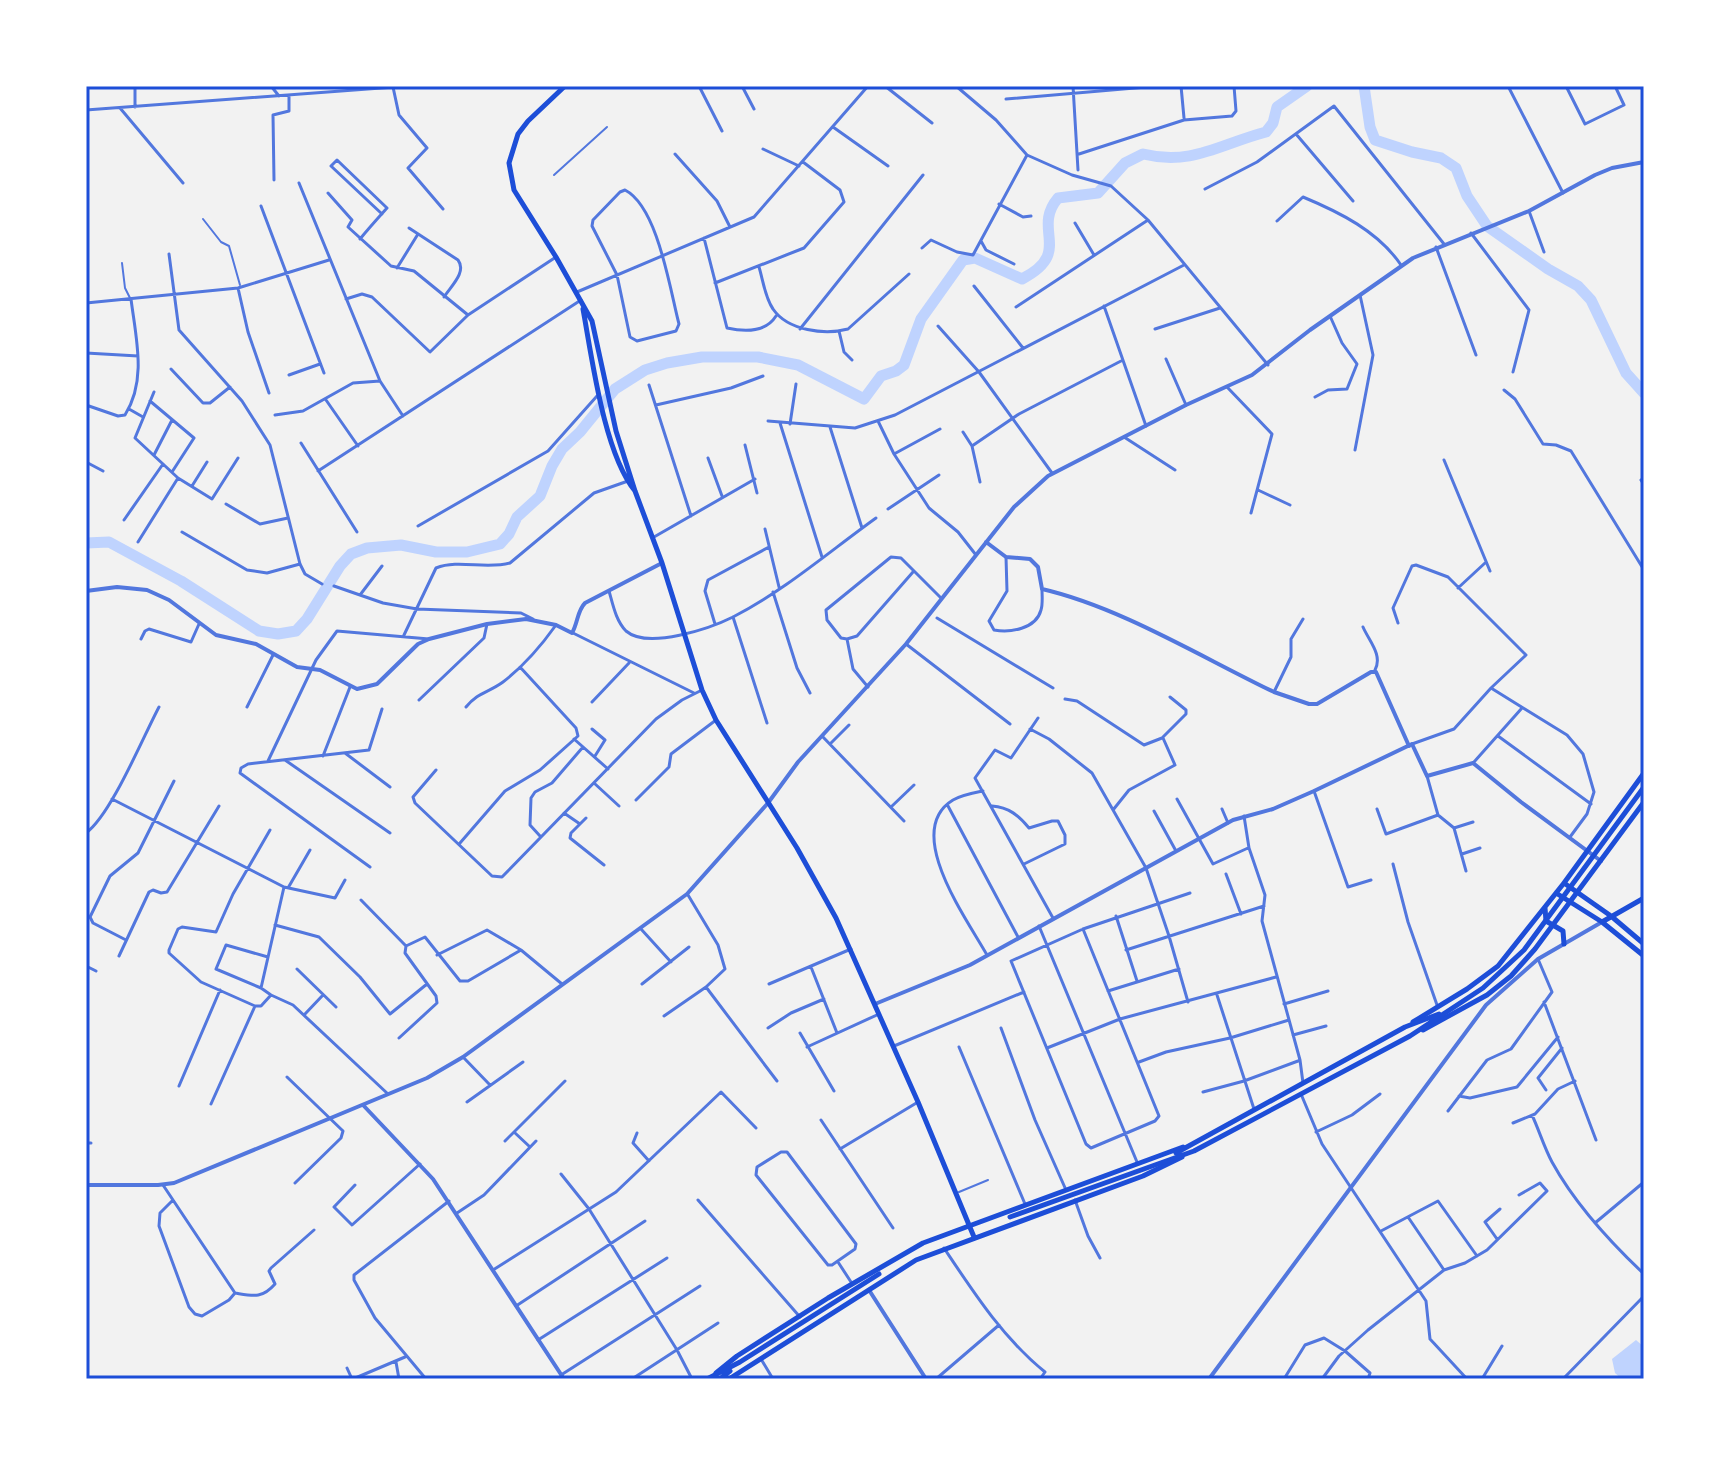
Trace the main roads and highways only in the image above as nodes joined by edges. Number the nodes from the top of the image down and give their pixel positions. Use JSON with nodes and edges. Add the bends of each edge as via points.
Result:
{"nodes":[{"id":1,"x":565,"y":86,"type":"edge"},
{"id":2,"x":581,"y":300,"type":"junction"},
{"id":3,"x":630,"y":480,"type":"junction"},
{"id":4,"x":1644,"y":773,"type":"edge"},
{"id":5,"x":1644,"y":787,"type":"edge"},
{"id":6,"x":1644,"y":802,"type":"edge"},
{"id":7,"x":1564,"y":883,"type":"junction"},
{"id":8,"x":1577,"y":892,"type":"junction"},
{"id":9,"x":1556,"y":893,"type":"junction"},
{"id":10,"x":1644,"y":898,"type":"edge"},
{"id":11,"x":1570,"y":902,"type":"junction"},
{"id":12,"x":1545,"y":907,"type":"junction"},
{"id":13,"x":1611,"y":916,"type":"junction"},
{"id":14,"x":1602,"y":922,"type":"junction"},
{"id":15,"x":1552,"y":925,"type":"junction"},
{"id":16,"x":1564,"y":944,"type":"road end"},
{"id":17,"x":1644,"y":944,"type":"edge"},
{"id":18,"x":1644,"y":956,"type":"edge"},
{"id":19,"x":1457,"y":1005,"type":"junction"},
{"id":20,"x":1405,"y":1027,"type":"junction"},
{"id":21,"x":1410,"y":1036,"type":"junction"},
{"id":22,"x":1191,"y":1143,"type":"junction"},
{"id":23,"x":1194,"y":1151,"type":"junction"},
{"id":24,"x":1168,"y":1158,"type":"junction"},
{"id":25,"x":1010,"y":1217,"type":"dead end"},
{"id":26,"x":970,"y":1225,"type":"junction"},
{"id":27,"x":974,"y":1237,"type":"junction"},
{"id":28,"x":879,"y":1274,"type":"dead end"},
{"id":29,"x":740,"y":1362,"type":"junction"},
{"id":30,"x":707,"y":1379,"type":"edge"},
{"id":31,"x":720,"y":1379,"type":"edge"},
{"id":32,"x":729,"y":1379,"type":"edge"}],
"edges":[{"from":1,"to":2,"type":"main road","via":[[523,127],[509,163],[514,190]]},
{"from":2,"to":3,"type":"main road","via":[[592,321]]},
{"from":2,"to":3,"type":"main road","via":[[604,417]]},
{"from":3,"to":26,"type":"main road","via":[[702,690],[851,949]]},
{"from":4,"to":7,"type":"main road"},
{"from":5,"to":19,"type":"main road","via":[[1524,950]]},
{"from":6,"to":8,"type":"main road"},
{"from":7,"to":8,"type":"main road"},
{"from":7,"to":9,"type":"main road"},
{"from":8,"to":11,"type":"main road"},
{"from":8,"to":13,"type":"main road"},
{"from":9,"to":11,"type":"main road"},
{"from":9,"to":12,"type":"main road"},
{"from":10,"to":13,"type":"main road"},
{"from":11,"to":14,"type":"main road"},
{"from":11,"to":15,"type":"main road"},
{"from":12,"to":15,"type":"main road"},
{"from":12,"to":20,"type":"main road","via":[[1498,966]]},
{"from":13,"to":14,"type":"main road"},
{"from":13,"to":17,"type":"main road"},
{"from":14,"to":18,"type":"main road"},
{"from":15,"to":16,"type":"main road","via":[[1563,931]]},
{"from":15,"to":21,"type":"main road","via":[[1499,986]]},
{"from":19,"to":20,"type":"main road"},
{"from":19,"to":21,"type":"main road"},
{"from":20,"to":22,"type":"main road"},
{"from":21,"to":23,"type":"main road"},
{"from":22,"to":24,"type":"main road"},
{"from":22,"to":26,"type":"main road"},
{"from":23,"to":24,"type":"main road"},
{"from":23,"to":27,"type":"main road","via":[[1143,1176]]},
{"from":24,"to":25,"type":"main road"},
{"from":26,"to":27,"type":"main road"},
{"from":26,"to":30,"type":"main road","via":[[923,1243],[852,1283]]},
{"from":27,"to":32,"type":"main road","via":[[916,1260]]},
{"from":28,"to":29,"type":"main road"},
{"from":29,"to":30,"type":"main road"},
{"from":29,"to":31,"type":"main road"}]}
